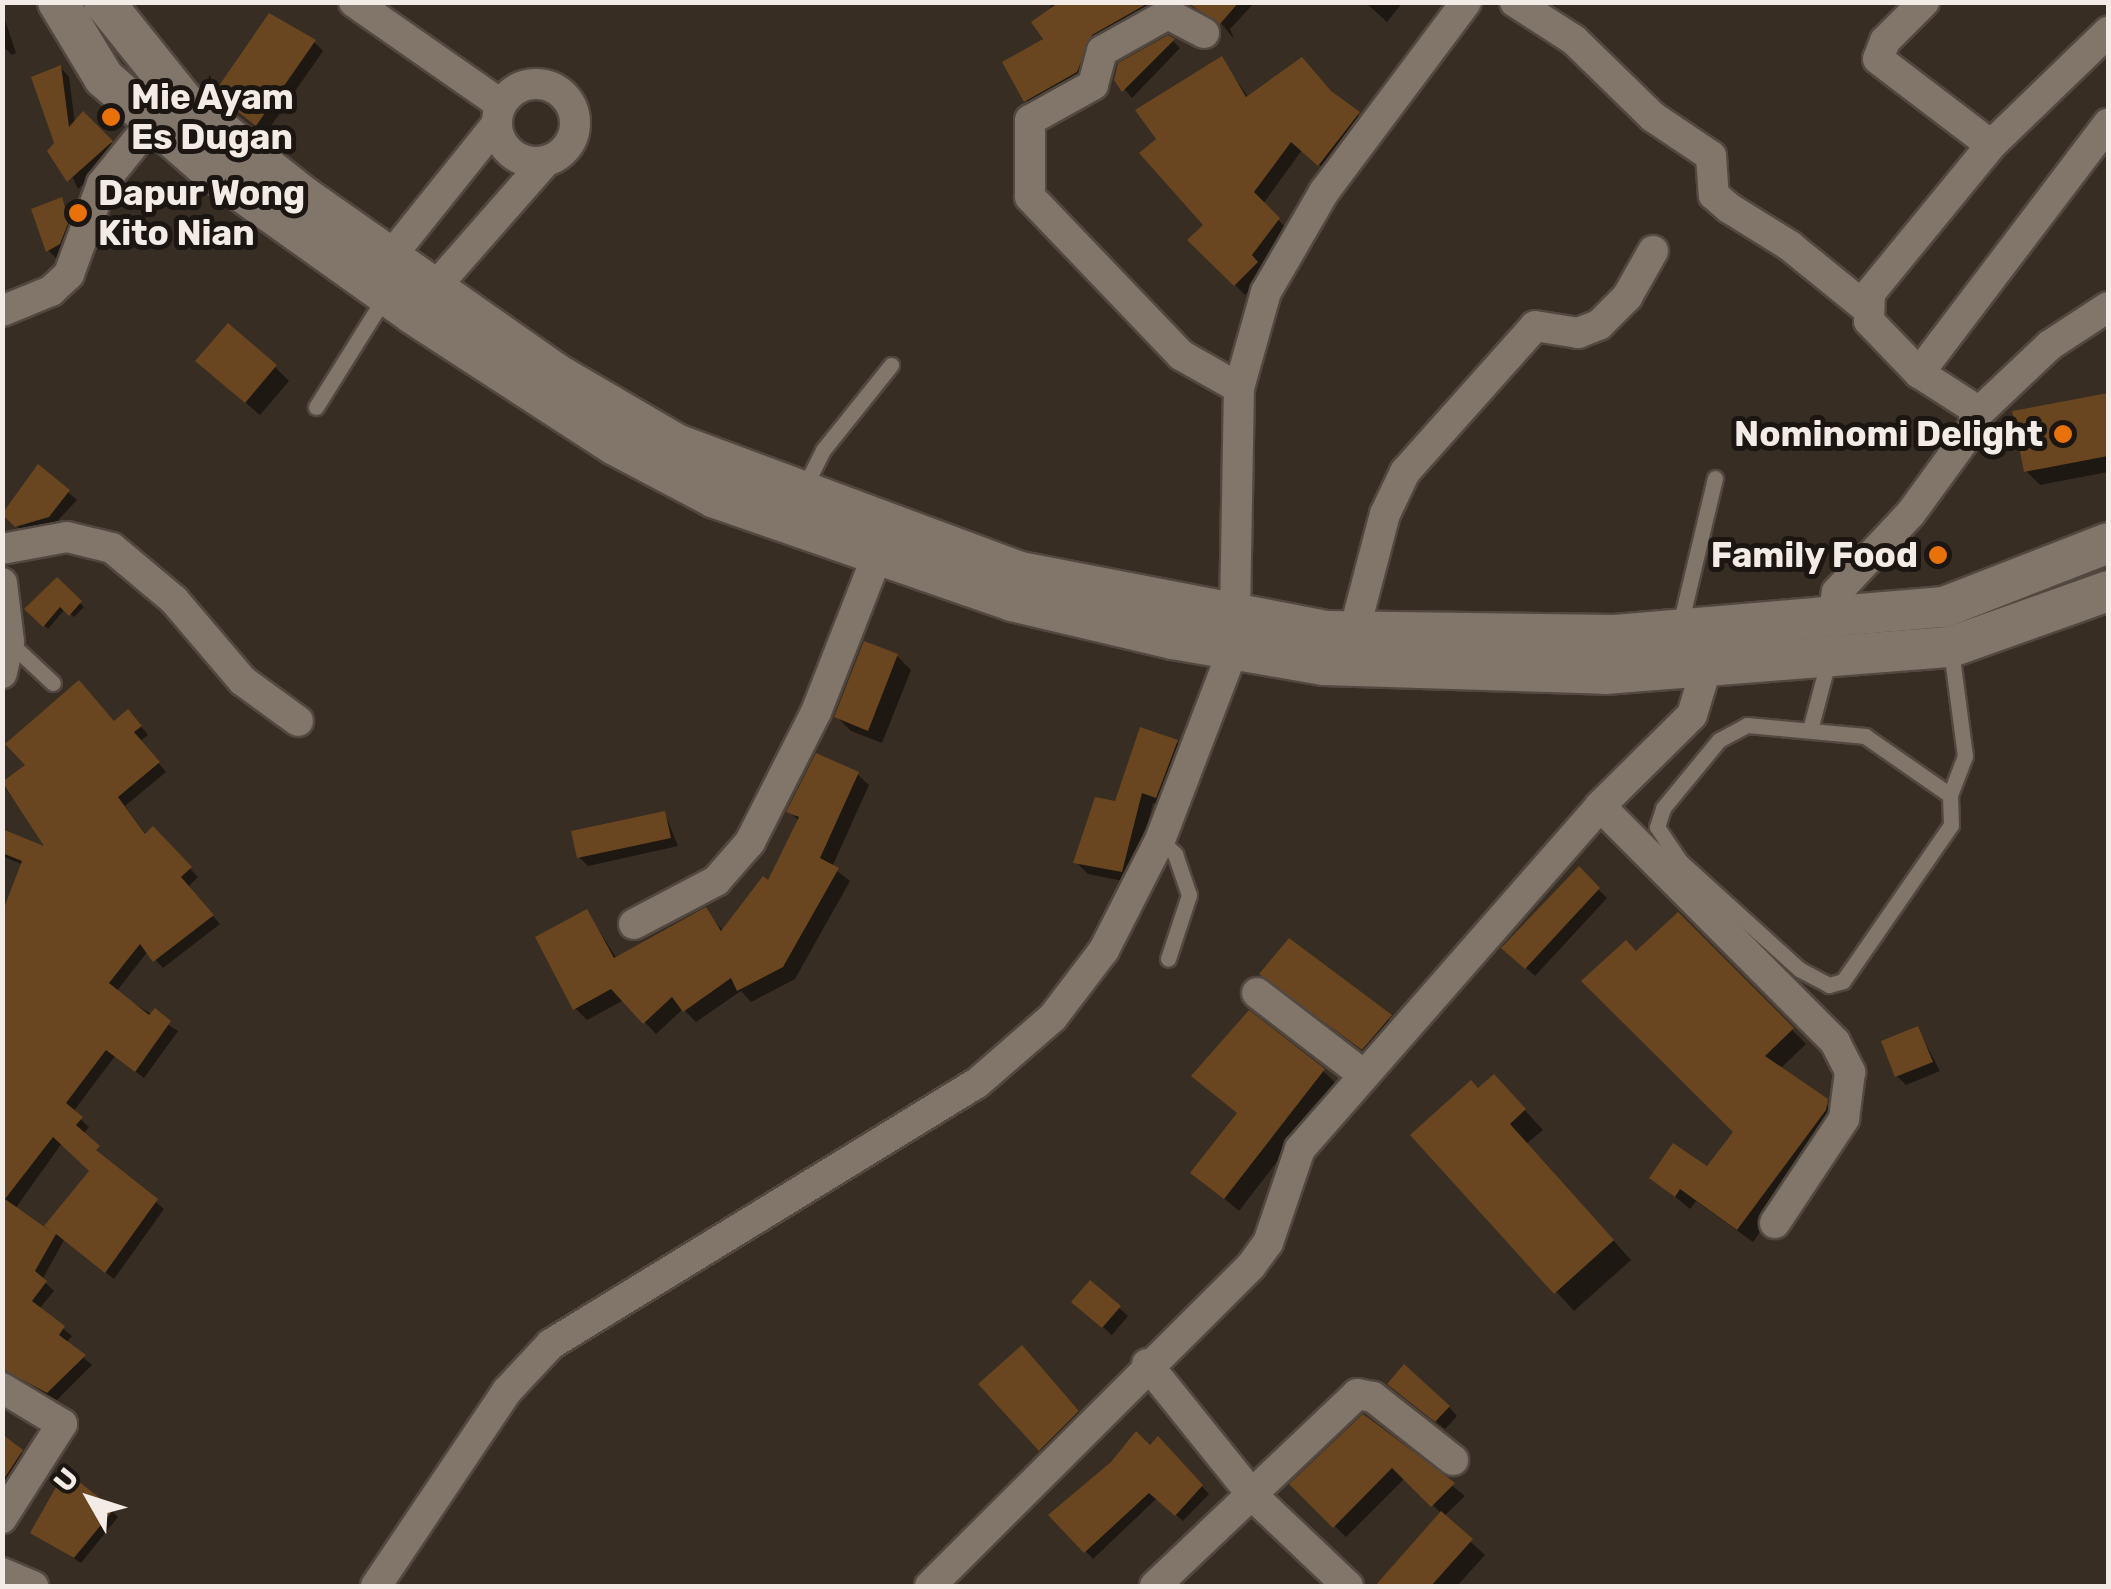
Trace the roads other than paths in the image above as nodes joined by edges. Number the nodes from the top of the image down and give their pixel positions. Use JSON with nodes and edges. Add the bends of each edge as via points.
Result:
{"nodes":[{"id":1,"x":58,"y":2,"type":"edge"},
{"id":2,"x":104,"y":2,"type":"edge"},
{"id":3,"x":1466,"y":2,"type":"edge"},
{"id":4,"x":1515,"y":2,"type":"edge"},
{"id":5,"x":1924,"y":2,"type":"edge"},
{"id":6,"x":356,"y":3,"type":"edge"},
{"id":7,"x":2108,"y":32,"type":"edge"},
{"id":8,"x":1204,"y":34,"type":"dead end"},
{"id":9,"x":498,"y":115,"type":"junction"},
{"id":10,"x":2108,"y":124,"type":"edge"},
{"id":11,"x":179,"y":129,"type":"junction"},
{"id":12,"x":1991,"y":145,"type":"junction"},
{"id":13,"x":545,"y":162,"type":"junction"},
{"id":14,"x":1653,"y":251,"type":"dead end"},
{"id":15,"x":406,"y":288,"type":"junction"},
{"id":16,"x":1865,"y":307,"type":"junction"},
{"id":17,"x":2108,"y":308,"type":"edge"},
{"id":18,"x":2,"y":311,"type":"edge"},
{"id":19,"x":891,"y":365,"type":"dead end"},
{"id":20,"x":1920,"y":374,"type":"junction"},
{"id":21,"x":1239,"y":388,"type":"junction"},
{"id":22,"x":316,"y":407,"type":"dead end"},
{"id":23,"x":1976,"y":415,"type":"junction"},
{"id":24,"x":1715,"y":478,"type":"dead end"},
{"id":25,"x":721,"y":481,"type":"junction"},
{"id":26,"x":801,"y":494,"type":"junction"},
{"id":27,"x":2108,"y":543,"type":"edge"},
{"id":28,"x":2,"y":549,"type":"edge"},
{"id":29,"x":876,"y":559,"type":"junction"},
{"id":30,"x":2,"y":583,"type":"edge"},
{"id":31,"x":1016,"y":587,"type":"junction"},
{"id":32,"x":2108,"y":591,"type":"edge"},
{"id":33,"x":1948,"y":627,"type":"junction"},
{"id":34,"x":1678,"y":631,"type":"junction"},
{"id":35,"x":1234,"y":632,"type":"junction"},
{"id":36,"x":1831,"y":638,"type":"junction"},
{"id":37,"x":8,"y":642,"type":"junction"},
{"id":38,"x":1335,"y":643,"type":"junction"},
{"id":39,"x":1636,"y":652,"type":"junction"},
{"id":40,"x":1706,"y":669,"type":"junction"},
{"id":41,"x":2,"y":673,"type":"edge"},
{"id":42,"x":54,"y":682,"type":"dead end"},
{"id":43,"x":298,"y":722,"type":"dead end"},
{"id":44,"x":1811,"y":726,"type":"junction"},
{"id":45,"x":1950,"y":795,"type":"junction"},
{"id":46,"x":1600,"y":806,"type":"junction"},
{"id":47,"x":1160,"y":840,"type":"junction"},
{"id":48,"x":634,"y":924,"type":"dead end"},
{"id":49,"x":1168,"y":959,"type":"dead end"},
{"id":50,"x":1257,"y":992,"type":"dead end"},
{"id":51,"x":1364,"y":1075,"type":"junction"},
{"id":52,"x":1775,"y":1223,"type":"dead end"},
{"id":53,"x":1147,"y":1364,"type":"junction"},
{"id":54,"x":2,"y":1388,"type":"edge"},
{"id":55,"x":1453,"y":1460,"type":"dead end"},
{"id":56,"x":1253,"y":1496,"type":"junction"},
{"id":57,"x":2,"y":1518,"type":"edge"},
{"id":58,"x":2,"y":1573,"type":"edge"},
{"id":59,"x":33,"y":1586,"type":"edge"},
{"id":60,"x":376,"y":1586,"type":"edge"},
{"id":61,"x":930,"y":1586,"type":"edge"},
{"id":62,"x":1155,"y":1586,"type":"edge"},
{"id":63,"x":1348,"y":1586,"type":"edge"}],
"edges":[{"from":1,"to":11,"type":"main road","via":[[104,78]]},
{"from":2,"to":11,"type":"main road","via":[[160,77]]},
{"from":3,"to":21,"type":"street","via":[[1324,192],[1266,292]]},
{"from":4,"to":16,"type":"street","via":[[1574,40],[1653,118],[1711,156],[1714,195]]},
{"from":5,"to":12,"type":"street","via":[[1878,58]]},
{"from":6,"to":9,"type":"street"},
{"from":7,"to":12,"type":"street"},
{"from":8,"to":21,"type":"street","via":[[1180,16],[1160,15],[1102,51],[1093,85],[1030,120],[1030,197],[1181,355]]},
{"from":9,"to":13,"type":"street","via":[[512,155]]},
{"from":9,"to":13,"type":"street","via":[[516,88],[538,82],[560,90],[574,108],[576,131],[565,151]]},
{"from":9,"to":15,"type":"street"},
{"from":10,"to":20,"type":"street"},
{"from":11,"to":15,"type":"main road"},
{"from":11,"to":18,"type":"street","via":[[102,184],[69,274],[51,292]]},
{"from":12,"to":16,"type":"street"},
{"from":13,"to":15,"type":"street"},
{"from":14,"to":38,"type":"street","via":[[1627,297],[1599,324],[1578,333],[1536,326],[1406,472]]},
{"from":15,"to":22,"type":"lane"},
{"from":15,"to":25,"type":"main road","via":[[622,431]]},
{"from":16,"to":20,"type":"street","via":[[1869,321]]},
{"from":17,"to":23,"type":"street","via":[[2050,344]]},
{"from":19,"to":26,"type":"lane","via":[[823,450]]},
{"from":20,"to":23,"type":"street"},
{"from":21,"to":35,"type":"street"},
{"from":23,"to":36,"type":"street","via":[[1956,458],[1837,592]]},
{"from":24,"to":34,"type":"lane"},
{"from":25,"to":26,"type":"main road"},
{"from":25,"to":29,"type":"main road"},
{"from":26,"to":31,"type":"main road"},
{"from":27,"to":33,"type":"main road"},
{"from":28,"to":43,"type":"street","via":[[67,537],[112,548],[174,600],[243,681]]},
{"from":29,"to":31,"type":"main road"},
{"from":29,"to":48,"type":"street","via":[[816,712],[750,842],[716,881]]},
{"from":30,"to":37,"type":"street"},
{"from":31,"to":35,"type":"main road"},
{"from":32,"to":33,"type":"main road"},
{"from":33,"to":36,"type":"main road"},
{"from":33,"to":45,"type":"lane","via":[[1965,756]]},
{"from":34,"to":36,"type":"main road"},
{"from":34,"to":39,"type":"main road"},
{"from":35,"to":38,"type":"main road"},
{"from":35,"to":47,"type":"street"},
{"from":36,"to":40,"type":"main road"},
{"from":36,"to":44,"type":"lane"},
{"from":37,"to":41,"type":"street"},
{"from":37,"to":42,"type":"lane"},
{"from":38,"to":39,"type":"main road"},
{"from":39,"to":40,"type":"main road"},
{"from":40,"to":46,"type":"street","via":[[1692,715]]},
{"from":44,"to":45,"type":"lane","via":[[1879,741]]},
{"from":44,"to":45,"type":"lane","via":[[1748,725],[1719,740],[1663,808],[1656,827],[1680,861],[1799,969],[1829,985],[1843,981],[1932,856],[1951,825]]},
{"from":46,"to":51,"type":"street"},
{"from":46,"to":52,"type":"street","via":[[1834,1042],[1850,1072],[1844,1119]]},
{"from":47,"to":49,"type":"lane","via":[[1175,854],[1189,895]]},
{"from":47,"to":60,"type":"street","via":[[1104,950],[1053,1016],[1000,1066],[550,1344],[507,1391]]},
{"from":50,"to":51,"type":"street"},
{"from":51,"to":53,"type":"street","via":[[1300,1149],[1268,1243]]},
{"from":53,"to":56,"type":"street"},
{"from":53,"to":61,"type":"street"},
{"from":54,"to":57,"type":"street","via":[[62,1424]]},
{"from":55,"to":56,"type":"street","via":[[1373,1397],[1357,1394]]},
{"from":56,"to":62,"type":"street"},
{"from":56,"to":63,"type":"street"},
{"from":58,"to":59,"type":"street"}]}
